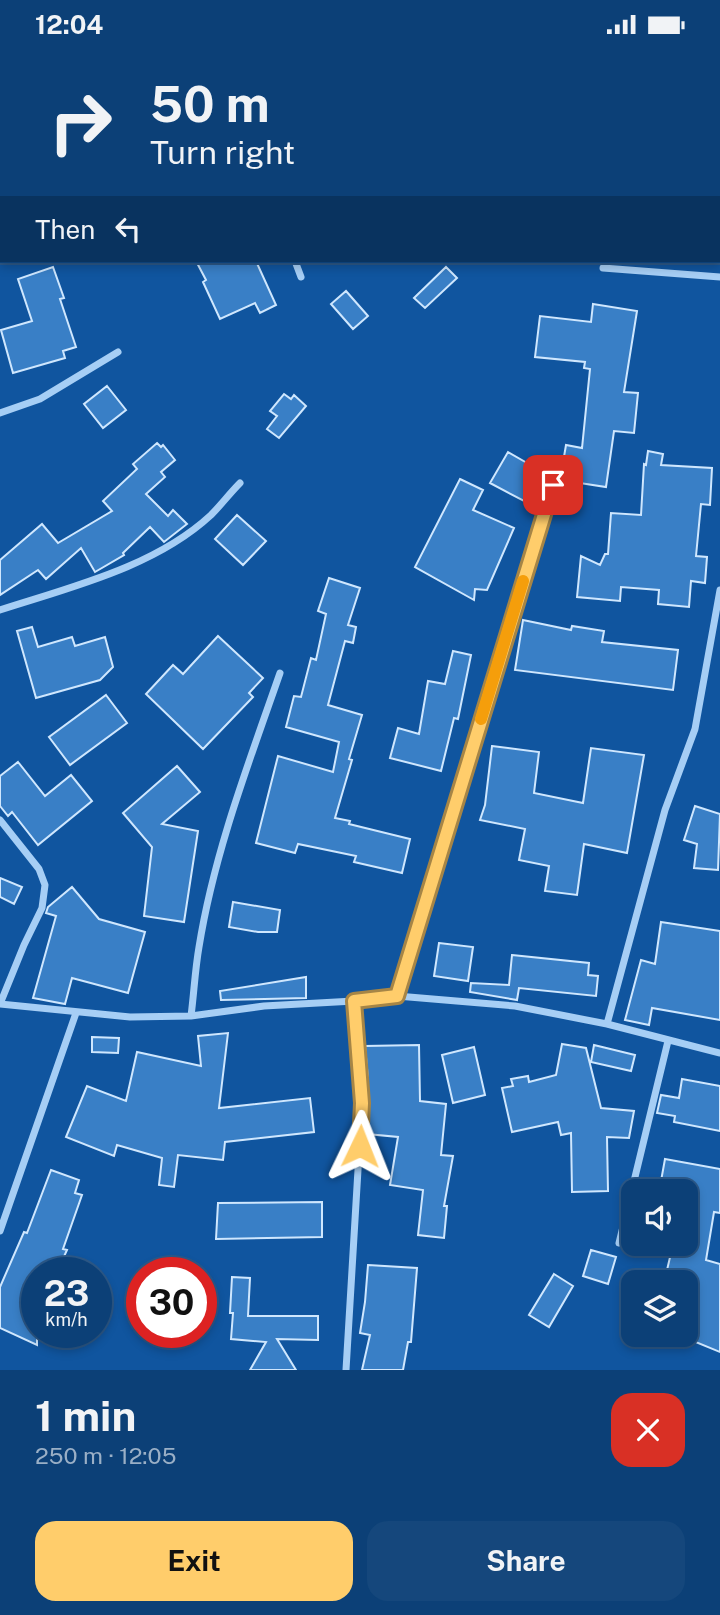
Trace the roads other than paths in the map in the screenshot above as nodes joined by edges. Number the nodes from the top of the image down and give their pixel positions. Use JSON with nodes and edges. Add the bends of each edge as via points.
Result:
{"nodes":[{"id":1,"x":296,"y":263,"type":"edge"},
{"id":2,"x":603,"y":268,"type":"dead end"},
{"id":3,"x":302,"y":277,"type":"dead end"},
{"id":4,"x":720,"y":277,"type":"edge"},
{"id":5,"x":118,"y":352,"type":"dead end"},
{"id":6,"x":0,"y":413,"type":"edge"},
{"id":7,"x":240,"y":482,"type":"dead end"},
{"id":8,"x":553,"y":485,"type":"dead end"},
{"id":9,"x":720,"y":590,"type":"edge"},
{"id":10,"x":0,"y":610,"type":"edge"},
{"id":11,"x":280,"y":673,"type":"dead end"},
{"id":12,"x":0,"y":820,"type":"edge"},
{"id":13,"x":397,"y":996,"type":"junction"},
{"id":14,"x":354,"y":1001,"type":"junction"},
{"id":15,"x":76,"y":1013,"type":"junction"},
{"id":16,"x":191,"y":1016,"type":"junction"},
{"id":17,"x":607,"y":1024,"type":"junction"},
{"id":18,"x":668,"y":1041,"type":"junction"},
{"id":19,"x":720,"y":1053,"type":"edge"},
{"id":20,"x":0,"y":1231,"type":"edge"},
{"id":21,"x":619,"y":1243,"type":"dead end"},
{"id":22,"x":346,"y":1370,"type":"edge"}],
"edges":[{"from":1,"to":3,"type":"street"},
{"from":2,"to":4,"type":"street"},
{"from":5,"to":6,"type":"street","via":[[40,399]]},
{"from":7,"to":10,"type":"street","via":[[212,515],[182,538],[113,574]]},
{"from":8,"to":13,"type":"street"},
{"from":9,"to":17,"type":"street","via":[[695,729],[665,810]]},
{"from":11,"to":16,"type":"street","via":[[215,875],[199,946]]},
{"from":12,"to":15,"type":"street","via":[[39,869],[45,885],[42,908],[0,1004]]},
{"from":13,"to":14,"type":"street"},
{"from":13,"to":17,"type":"street","via":[[515,1006]]},
{"from":14,"to":16,"type":"street"},
{"from":14,"to":22,"type":"street","via":[[362,1103]]},
{"from":15,"to":16,"type":"street"},
{"from":15,"to":20,"type":"street"},
{"from":17,"to":18,"type":"street"},
{"from":18,"to":19,"type":"street"},
{"from":18,"to":21,"type":"street"}]}
